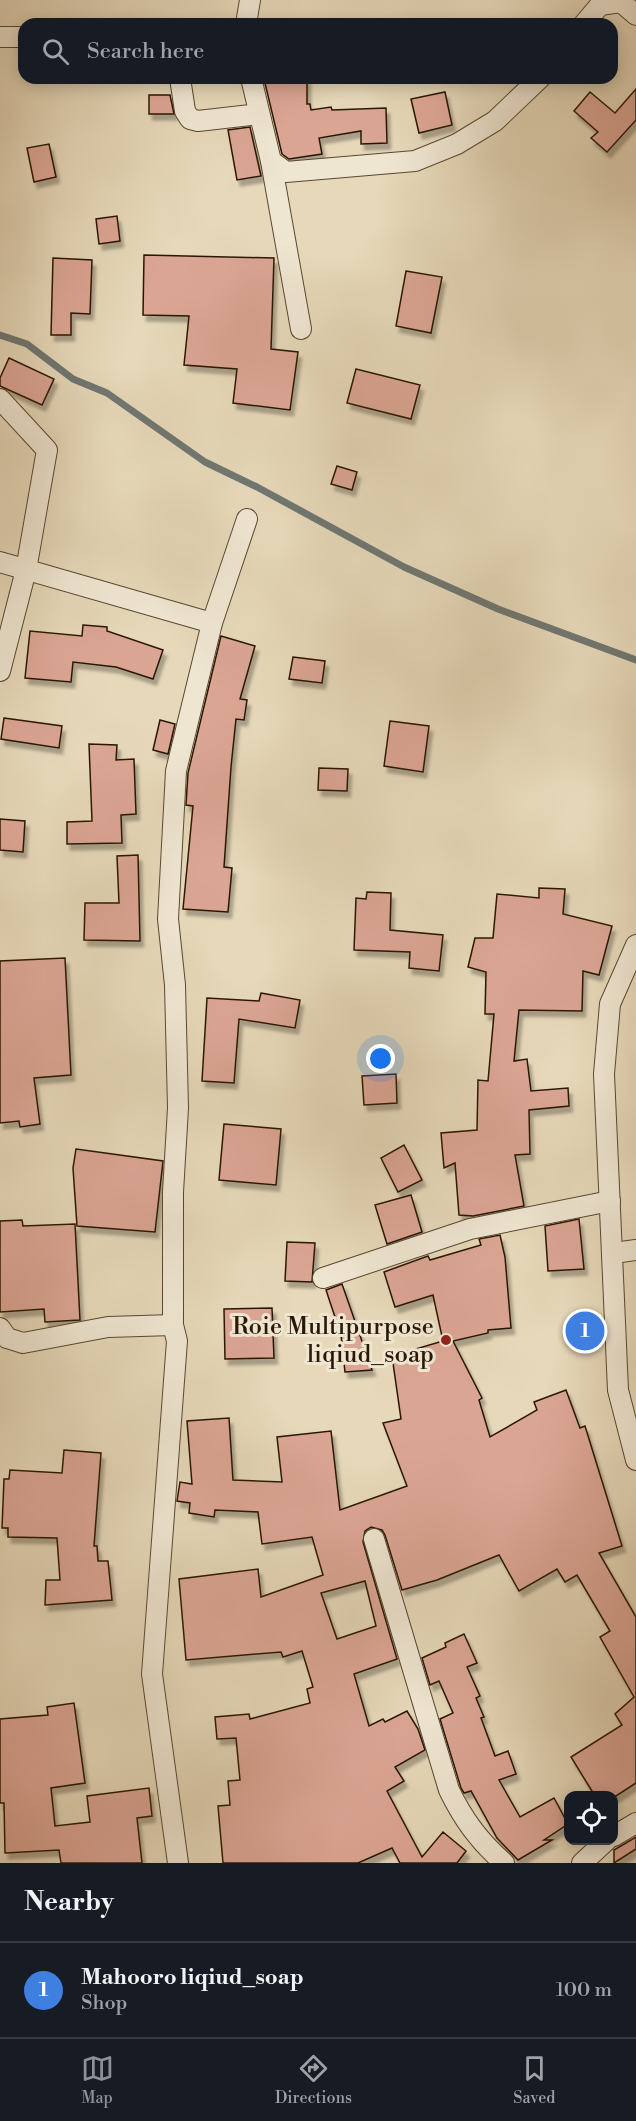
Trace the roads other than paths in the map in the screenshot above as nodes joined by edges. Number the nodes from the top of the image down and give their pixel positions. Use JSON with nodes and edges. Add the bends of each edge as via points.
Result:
{"nodes":[{"id":1,"x":250,"y":0,"type":"edge"},
{"id":2,"x":636,"y":15,"type":"edge"},
{"id":3,"x":247,"y":18,"type":"edge"},
{"id":4,"x":589,"y":18,"type":"edge"},
{"id":5,"x":0,"y":37,"type":"edge"},
{"id":6,"x":18,"y":37,"type":"edge"},
{"id":7,"x":181,"y":84,"type":"edge"},
{"id":8,"x":252,"y":84,"type":"edge"},
{"id":9,"x":534,"y":84,"type":"edge"},
{"id":10,"x":259,"y":114,"type":"junction"},
{"id":11,"x":271,"y":161,"type":"junction"},
{"id":12,"x":301,"y":329,"type":"dead end"},
{"id":13,"x":0,"y":399,"type":"edge"},
{"id":14,"x":247,"y":519,"type":"dead end"},
{"id":15,"x":0,"y":562,"type":"edge"},
{"id":16,"x":26,"y":570,"type":"junction"},
{"id":17,"x":212,"y":623,"type":"junction"},
{"id":18,"x":0,"y":671,"type":"edge"},
{"id":19,"x":636,"y":945,"type":"edge"},
{"id":20,"x":610,"y":1201,"type":"junction"},
{"id":21,"x":636,"y":1250,"type":"edge"},
{"id":22,"x":614,"y":1253,"type":"junction"},
{"id":23,"x":323,"y":1278,"type":"dead end"},
{"id":24,"x":173,"y":1325,"type":"junction"},
{"id":25,"x":0,"y":1328,"type":"edge"},
{"id":26,"x":636,"y":1460,"type":"edge"},
{"id":27,"x":374,"y":1539,"type":"dead end"},
{"id":28,"x":636,"y":1823,"type":"edge"},
{"id":29,"x":618,"y":1834,"type":"edge"},
{"id":30,"x":602,"y":1845,"type":"edge"},
{"id":31,"x":178,"y":1863,"type":"edge"},
{"id":32,"x":504,"y":1863,"type":"edge"},
{"id":33,"x":582,"y":1863,"type":"edge"}],
"edges":[{"from":1,"to":3,"type":"street"},
{"from":2,"to":4,"type":"street","via":[[621,2],[600,5]]},
{"from":5,"to":6,"type":"street"},
{"from":7,"to":10,"type":"street","via":[[190,119]]},
{"from":8,"to":10,"type":"street"},
{"from":9,"to":11,"type":"street","via":[[495,122],[457,144],[415,161],[286,172]]},
{"from":10,"to":11,"type":"street"},
{"from":11,"to":12,"type":"street"},
{"from":13,"to":16,"type":"street","via":[[47,450]]},
{"from":14,"to":17,"type":"street"},
{"from":15,"to":16,"type":"street"},
{"from":16,"to":17,"type":"street"},
{"from":16,"to":18,"type":"street"},
{"from":17,"to":24,"type":"street","via":[[176,771],[171,852],[168,919],[175,985],[178,1108],[173,1192]]},
{"from":19,"to":20,"type":"street","via":[[610,1004],[604,1074]]},
{"from":20,"to":22,"type":"street"},
{"from":20,"to":23,"type":"street","via":[[470,1229]]},
{"from":21,"to":22,"type":"street"},
{"from":22,"to":26,"type":"street","via":[[618,1390]]},
{"from":24,"to":25,"type":"street","via":[[108,1327],[23,1343],[7,1338]]},
{"from":24,"to":31,"type":"street","via":[[177,1341],[175,1375],[152,1674]]},
{"from":27,"to":32,"type":"street","via":[[449,1790],[463,1819]]},
{"from":28,"to":29,"type":"street"},
{"from":30,"to":33,"type":"street"}]}
